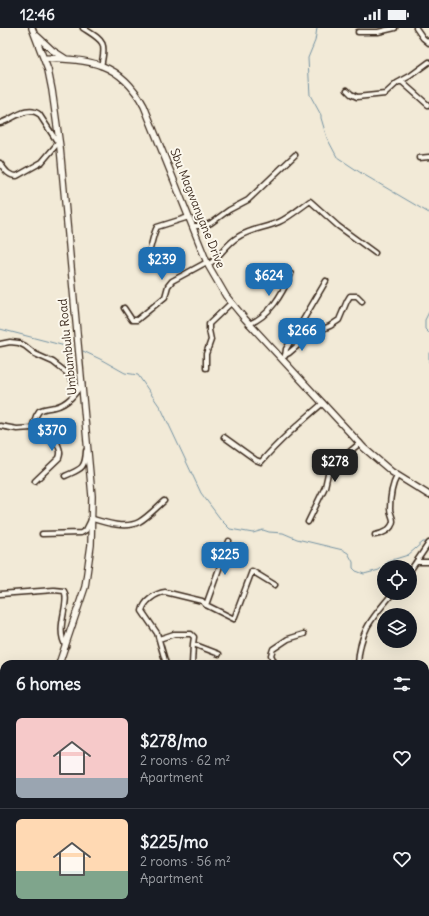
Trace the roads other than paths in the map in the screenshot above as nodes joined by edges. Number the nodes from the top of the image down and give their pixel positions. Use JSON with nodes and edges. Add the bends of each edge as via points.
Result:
{"nodes":[{"id":1,"x":83,"y":28,"type":"edge"},
{"id":2,"x":395,"y":28,"type":"edge"},
{"id":3,"x":416,"y":28,"type":"edge"},
{"id":4,"x":33,"y":30,"type":"edge"},
{"id":5,"x":358,"y":32,"type":"dead end"},
{"id":6,"x":429,"y":43,"type":"edge"},
{"id":7,"x":44,"y":58,"type":"junction"},
{"id":8,"x":60,"y":59,"type":"junction"},
{"id":9,"x":68,"y":59,"type":"junction"},
{"id":10,"x":429,"y":62,"type":"edge"},
{"id":11,"x":102,"y":66,"type":"junction"},
{"id":12,"x":48,"y":70,"type":"junction"},
{"id":13,"x":400,"y":81,"type":"junction"},
{"id":14,"x":347,"y":90,"type":"dead end"},
{"id":15,"x":428,"y":105,"type":"dead end"},
{"id":16,"x":0,"y":123,"type":"edge"},
{"id":17,"x":59,"y":144,"type":"junction"},
{"id":18,"x":295,"y":155,"type":"dead end"},
{"id":19,"x":429,"y":157,"type":"edge"},
{"id":20,"x":419,"y":158,"type":"dead end"},
{"id":21,"x":0,"y":163,"type":"edge"},
{"id":22,"x":189,"y":217,"type":"junction"},
{"id":23,"x":193,"y":226,"type":"junction"},
{"id":24,"x":149,"y":252,"type":"dead end"},
{"id":25,"x":375,"y":253,"type":"dead end"},
{"id":26,"x":208,"y":264,"type":"junction"},
{"id":27,"x":291,"y":274,"type":"dead end"},
{"id":28,"x":326,"y":281,"type":"dead end"},
{"id":29,"x":362,"y":301,"type":"dead end"},
{"id":30,"x":231,"y":303,"type":"junction"},
{"id":31,"x":124,"y":308,"type":"dead end"},
{"id":32,"x":249,"y":324,"type":"junction"},
{"id":33,"x":0,"y":344,"type":"edge"},
{"id":34,"x":283,"y":357,"type":"junction"},
{"id":35,"x":206,"y":368,"type":"dead end"},
{"id":36,"x":82,"y":384,"type":"junction"},
{"id":37,"x":78,"y":389,"type":"junction"},
{"id":38,"x":323,"y":403,"type":"junction"},
{"id":39,"x":0,"y":426,"type":"edge"},
{"id":40,"x":32,"y":427,"type":"junction"},
{"id":41,"x":224,"y":437,"type":"dead end"},
{"id":42,"x":88,"y":443,"type":"junction"},
{"id":43,"x":360,"y":443,"type":"junction"},
{"id":44,"x":65,"y":476,"type":"dead end"},
{"id":45,"x":397,"y":476,"type":"junction"},
{"id":46,"x":35,"y":480,"type":"dead end"},
{"id":47,"x":429,"y":495,"type":"edge"},
{"id":48,"x":164,"y":501,"type":"dead end"},
{"id":49,"x":93,"y":518,"type":"junction"},
{"id":50,"x":308,"y":522,"type":"dead end"},
{"id":51,"x":42,"y":534,"type":"dead end"},
{"id":52,"x":375,"y":535,"type":"dead end"},
{"id":53,"x":229,"y":541,"type":"dead end"},
{"id":54,"x":429,"y":543,"type":"edge"},
{"id":55,"x":417,"y":561,"type":"edge"},
{"id":56,"x":417,"y":562,"type":"edge"},
{"id":57,"x":429,"y":562,"type":"edge"},
{"id":58,"x":275,"y":585,"type":"dead end"},
{"id":59,"x":0,"y":594,"type":"edge"},
{"id":60,"x":387,"y":600,"type":"edge"},
{"id":61,"x":206,"y":605,"type":"junction"},
{"id":62,"x":304,"y":634,"type":"dead end"},
{"id":63,"x":159,"y":639,"type":"junction"},
{"id":64,"x":193,"y":644,"type":"junction"},
{"id":65,"x":66,"y":646,"type":"junction"},
{"id":66,"x":219,"y":654,"type":"dead end"},
{"id":67,"x":61,"y":660,"type":"edge"},
{"id":68,"x":165,"y":660,"type":"edge"},
{"id":69,"x":192,"y":660,"type":"edge"},
{"id":70,"x":273,"y":660,"type":"edge"},
{"id":71,"x":358,"y":660,"type":"edge"}],
"edges":[{"from":1,"to":11,"type":"street","via":[[103,44]]},
{"from":2,"to":5,"type":"street","via":[[378,32]]},
{"from":3,"to":6,"type":"street"},
{"from":4,"to":7,"type":"main road","name":"Umbumbulu Road"},
{"from":4,"to":9,"type":"main road","via":[[46,46]]},
{"from":7,"to":8,"type":"main road","name":"Sbu Magwanyane Drive"},
{"from":7,"to":12,"type":"main road","name":"Umbumbulu Road"},
{"from":8,"to":9,"type":"main road","name":"Sbu Magwanyane Drive"},
{"from":8,"to":12,"type":"main road"},
{"from":9,"to":11,"type":"main road","name":"Sbu Magwanyane Drive"},
{"from":10,"to":13,"type":"street"},
{"from":11,"to":22,"type":"main road","name":"Sbu Magwanyane Drive","via":[[119,75],[138,94]]},
{"from":12,"to":17,"type":"main road","name":"Umbumbulu Road"},
{"from":13,"to":14,"type":"street","via":[[387,93],[382,94],[357,97]]},
{"from":13,"to":15,"type":"street"},
{"from":16,"to":17,"type":"street","via":[[24,112],[35,111],[40,114]]},
{"from":17,"to":21,"type":"street","via":[[42,162],[17,176],[9,174]]},
{"from":17,"to":36,"type":"main road","name":"Umbumbulu Road"},
{"from":18,"to":23,"type":"street","via":[[248,200],[211,223]]},
{"from":19,"to":20,"type":"street"},
{"from":22,"to":23,"type":"main road","name":"Sbu Magwanyane Drive"},
{"from":22,"to":24,"type":"street","via":[[158,227]]},
{"from":23,"to":26,"type":"main road","name":"Sbu Magwanyane Drive"},
{"from":25,"to":26,"type":"street","via":[[338,226],[310,201],[279,222],[238,237],[229,243],[216,260]]},
{"from":26,"to":30,"type":"main road","name":"Sbu Magwanyane Drive"},
{"from":26,"to":31,"type":"street","via":[[172,282],[165,297],[137,320],[132,320]]},
{"from":27,"to":32,"type":"street","via":[[284,291],[266,314]]},
{"from":28,"to":34,"type":"street"},
{"from":29,"to":34,"type":"street","via":[[357,296],[350,296],[339,320],[311,334]]},
{"from":30,"to":32,"type":"main road","name":"Sbu Magwanyane Drive"},
{"from":30,"to":35,"type":"street","via":[[210,324],[211,340],[206,354]]},
{"from":32,"to":34,"type":"main road","name":"Sbu Magwanyane Drive"},
{"from":33,"to":37,"type":"street","via":[[19,343],[53,362],[67,373]]},
{"from":34,"to":38,"type":"main road","name":"Sbu Magwanyane Drive"},
{"from":36,"to":37,"type":"street"},
{"from":36,"to":42,"type":"main road","name":"Umbumbulu Road"},
{"from":37,"to":40,"type":"street","via":[[65,403],[39,411]]},
{"from":38,"to":41,"type":"street","via":[[275,445],[261,462]]},
{"from":38,"to":43,"type":"main road","name":"Sbu Magwanyane Drive"},
{"from":39,"to":40,"type":"street","via":[[17,429]]},
{"from":40,"to":46,"type":"street","via":[[55,437],[61,454]]},
{"from":42,"to":44,"type":"street","via":[[83,466],[80,470]]},
{"from":42,"to":49,"type":"main road","name":"Umbumbulu Road"},
{"from":43,"to":45,"type":"main road","name":"Sbu Magwanyane Drive"},
{"from":43,"to":50,"type":"street","via":[[329,469],[325,487]]},
{"from":45,"to":47,"type":"main road","name":"Sbu Magwanyane Drive"},
{"from":45,"to":52,"type":"street","via":[[390,509],[392,524],[387,531]]},
{"from":48,"to":49,"type":"street","via":[[137,523],[108,523]]},
{"from":49,"to":51,"type":"street","via":[[86,530],[81,533]]},
{"from":49,"to":65,"type":"main road","name":"Umbumbulu Road","via":[[85,587]]},
{"from":53,"to":61,"type":"street"},
{"from":54,"to":55,"type":"street"},
{"from":56,"to":57,"type":"street"},
{"from":58,"to":61,"type":"street","via":[[252,571],[234,619]]},
{"from":59,"to":65,"type":"street","via":[[64,591],[67,597],[61,634]]},
{"from":60,"to":71,"type":"street","via":[[368,624],[360,644]]},
{"from":61,"to":63,"type":"street","via":[[202,601],[165,592],[155,595],[144,605],[143,612]]},
{"from":62,"to":70,"type":"street","via":[[288,639],[273,649],[271,655]]},
{"from":63,"to":64,"type":"street","via":[[174,634],[190,634],[194,636]]},
{"from":63,"to":68,"type":"street"},
{"from":64,"to":66,"type":"street"},
{"from":64,"to":69,"type":"street"},
{"from":65,"to":67,"type":"main road","name":"Umbumbulu Road"}]}
